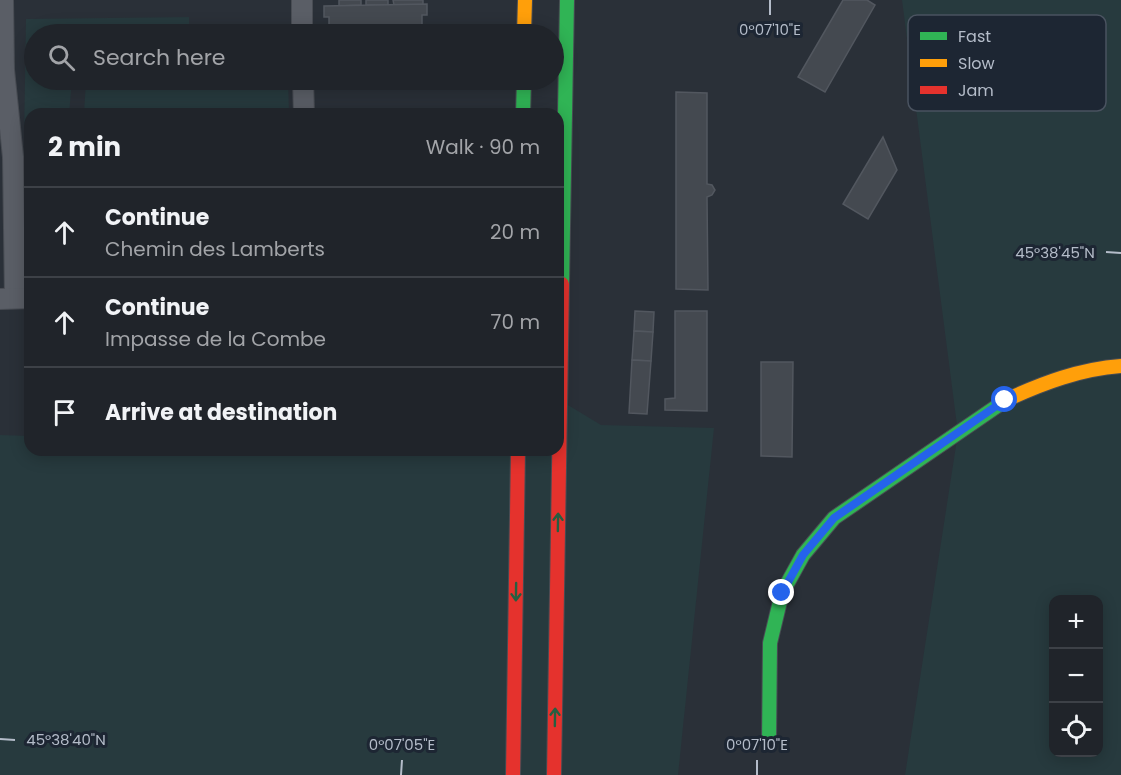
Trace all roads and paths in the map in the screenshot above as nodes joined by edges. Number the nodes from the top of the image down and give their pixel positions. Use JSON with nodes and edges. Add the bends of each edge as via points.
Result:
{"nodes":[{"id":1,"x":3,"y":0,"type":"edge"},
{"id":2,"x":302,"y":0,"type":"edge"},
{"id":3,"x":525,"y":0,"type":"edge"},
{"id":4,"x":567,"y":0,"type":"edge"},
{"id":5,"x":303,"y":24,"type":"edge"},
{"id":6,"x":524,"y":24,"type":"edge"},
{"id":7,"x":303,"y":90,"type":"edge"},
{"id":8,"x":524,"y":90,"type":"edge"},
{"id":9,"x":304,"y":108,"type":"edge"},
{"id":10,"x":523,"y":108,"type":"edge"},
{"id":11,"x":564,"y":179,"type":"edge"},
{"id":12,"x":15,"y":299,"type":"edge"},
{"id":13,"x":1121,"y":366,"type":"edge"},
{"id":14,"x":518,"y":456,"type":"edge"},
{"id":15,"x":559,"y":456,"type":"edge"},
{"id":16,"x":770,"y":743,"type":"dead end"},
{"id":17,"x":513,"y":775,"type":"edge"},
{"id":18,"x":554,"y":775,"type":"edge"}],
"edges":[{"from":1,"to":12,"type":"street","via":[[4,70],[13,158]]},
{"from":2,"to":5,"type":"street"},
{"from":3,"to":6,"type":"main road"},
{"from":11,"to":4,"type":"main road","one_way":true},
{"from":7,"to":9,"type":"street"},
{"from":8,"to":10,"type":"main road"},
{"from":13,"to":16,"type":"main road","via":[[1047,381],[1005,400],[834,518],[782,593],[770,643]]},
{"from":14,"to":17,"type":"main road","one_way":true},
{"from":18,"to":15,"type":"main road","one_way":true}]}
